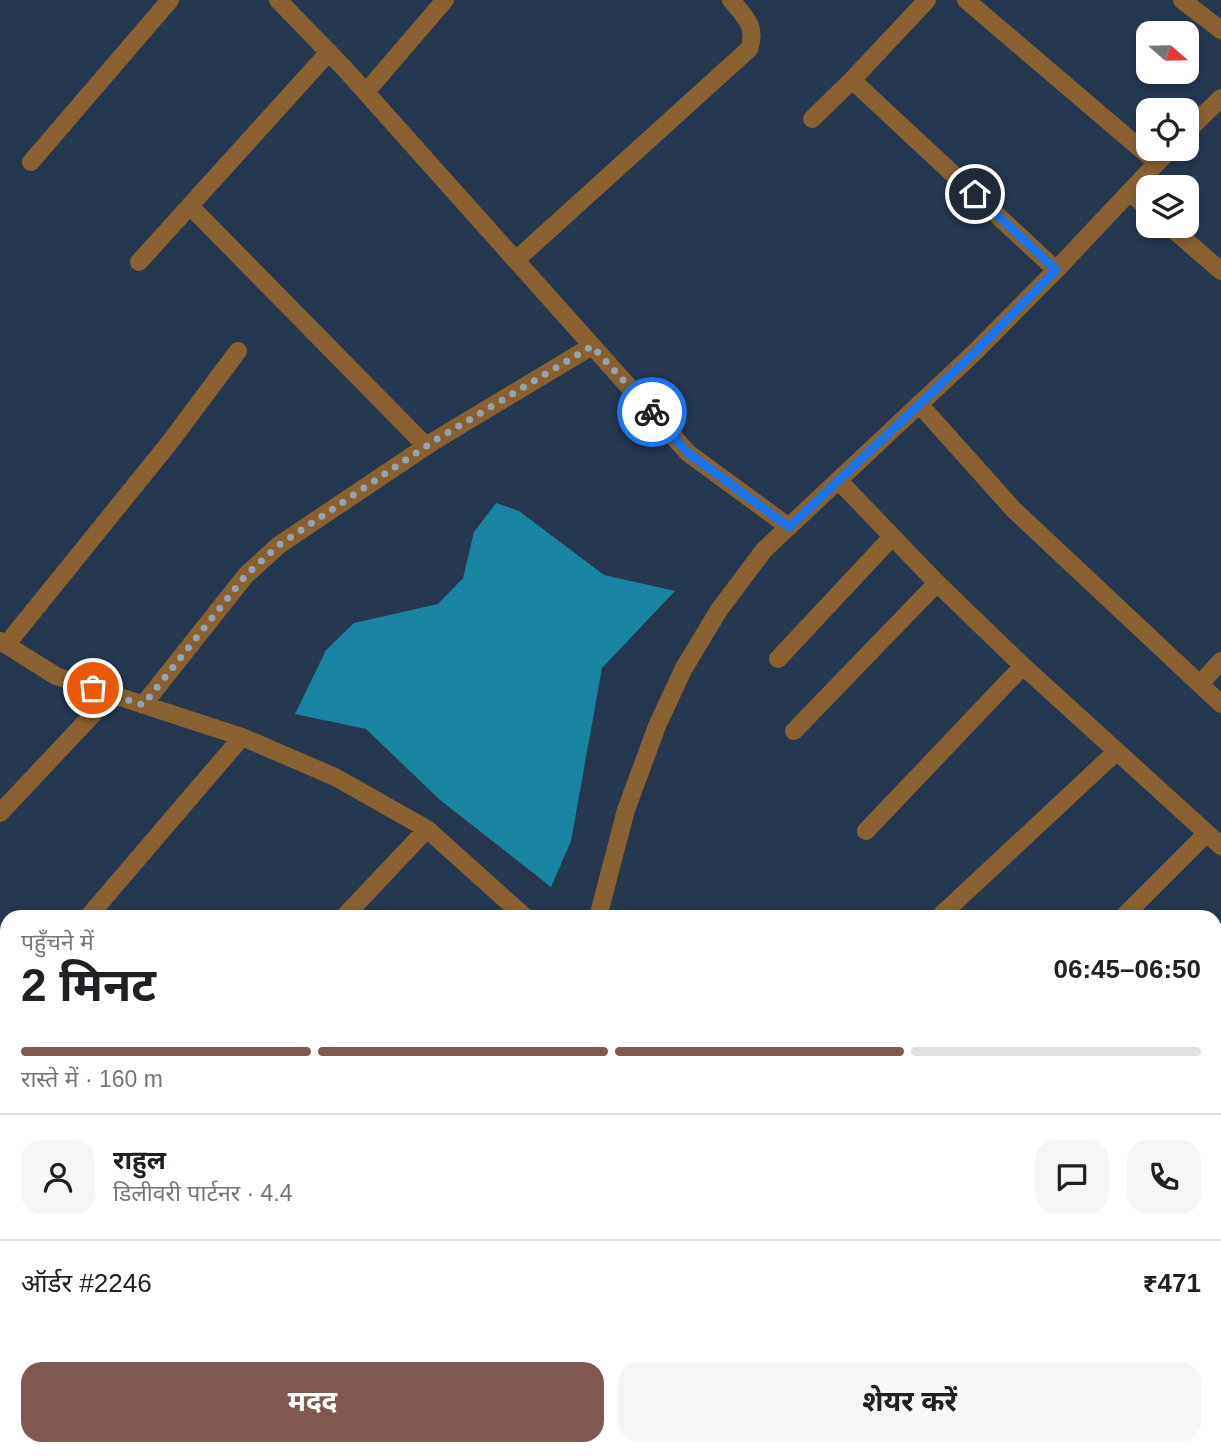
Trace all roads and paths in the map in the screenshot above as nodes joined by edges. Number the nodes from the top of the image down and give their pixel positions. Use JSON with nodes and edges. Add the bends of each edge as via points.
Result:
{"nodes":[{"id":1,"x":170,"y":0,"type":"edge"},
{"id":2,"x":278,"y":0,"type":"edge"},
{"id":3,"x":731,"y":0,"type":"edge"},
{"id":4,"x":927,"y":0,"type":"edge"},
{"id":5,"x":966,"y":0,"type":"edge"},
{"id":6,"x":1182,"y":0,"type":"edge"},
{"id":7,"x":442,"y":1,"type":"edge"},
{"id":8,"x":1221,"y":30,"type":"edge"},
{"id":9,"x":329,"y":52,"type":"junction"},
{"id":10,"x":852,"y":80,"type":"junction"},
{"id":11,"x":366,"y":92,"type":"junction"},
{"id":12,"x":1221,"y":98,"type":"edge"},
{"id":13,"x":812,"y":119,"type":"dead end"},
{"id":14,"x":1199,"y":119,"type":"edge"},
{"id":15,"x":31,"y":162,"type":"dead end"},
{"id":16,"x":1156,"y":162,"type":"joint"},
{"id":17,"x":1129,"y":192,"type":"junction"},
{"id":18,"x":1136,"y":198,"type":"edge"},
{"id":19,"x":190,"y":206,"type":"junction"},
{"id":20,"x":1183,"y":238,"type":"edge"},
{"id":21,"x":516,"y":260,"type":"junction"},
{"id":22,"x":139,"y":262,"type":"dead end"},
{"id":23,"x":1056,"y":270,"type":"junction"},
{"id":24,"x":1221,"y":271,"type":"edge"},
{"id":25,"x":592,"y":346,"type":"junction"},
{"id":26,"x":238,"y":351,"type":"dead end"},
{"id":27,"x":919,"y":404,"type":"junction"},
{"id":28,"x":426,"y":446,"type":"junction"},
{"id":29,"x":838,"y":480,"type":"junction"},
{"id":30,"x":789,"y":527,"type":"junction"},
{"id":31,"x":891,"y":537,"type":"junction"},
{"id":32,"x":937,"y":583,"type":"junction"},
{"id":33,"x":3,"y":643,"type":"edge"},
{"id":34,"x":778,"y":659,"type":"dead end"},
{"id":35,"x":1221,"y":661,"type":"edge"},
{"id":36,"x":1023,"y":666,"type":"junction"},
{"id":37,"x":1200,"y":684,"type":"junction"},
{"id":38,"x":111,"y":695,"type":"junction"},
{"id":39,"x":1221,"y":704,"type":"edge"},
{"id":40,"x":143,"y":705,"type":"junction"},
{"id":41,"x":794,"y":731,"type":"dead end"},
{"id":42,"x":242,"y":737,"type":"junction"},
{"id":43,"x":1116,"y":752,"type":"junction"},
{"id":44,"x":0,"y":813,"type":"edge"},
{"id":45,"x":427,"y":829,"type":"junction"},
{"id":46,"x":866,"y":831,"type":"dead end"},
{"id":47,"x":1207,"y":833,"type":"junction"},
{"id":48,"x":1221,"y":846,"type":"edge"},
{"id":49,"x":94,"y":910,"type":"edge"},
{"id":50,"x":351,"y":910,"type":"edge"},
{"id":51,"x":517,"y":910,"type":"edge"},
{"id":52,"x":600,"y":910,"type":"edge"},
{"id":53,"x":947,"y":910,"type":"edge"},
{"id":54,"x":1130,"y":910,"type":"edge"}],
"edges":[{"from":1,"to":15,"type":"street"},
{"from":2,"to":9,"type":"street"},
{"from":3,"to":21,"type":"street","via":[[751,27],[754,36],[749,49]]},
{"from":4,"to":10,"type":"street"},
{"from":5,"to":16,"type":"street"},
{"from":6,"to":8,"type":"street"},
{"from":7,"to":11,"type":"street"},
{"from":9,"to":11,"type":"street"},
{"from":9,"to":19,"type":"street"},
{"from":10,"to":13,"type":"street"},
{"from":10,"to":23,"type":"street"},
{"from":11,"to":21,"type":"street"},
{"from":12,"to":14,"type":"street"},
{"from":16,"to":17,"type":"street"},
{"from":17,"to":18,"type":"street"},
{"from":17,"to":23,"type":"street"},
{"from":19,"to":22,"type":"street"},
{"from":19,"to":28,"type":"street"},
{"from":20,"to":24,"type":"street"},
{"from":21,"to":25,"type":"street"},
{"from":23,"to":27,"type":"street"},
{"from":25,"to":28,"type":"street"},
{"from":25,"to":30,"type":"street","via":[[688,453]]},
{"from":26,"to":33,"type":"street","via":[[170,442]]},
{"from":27,"to":29,"type":"street"},
{"from":27,"to":37,"type":"street","via":[[1014,510]]},
{"from":28,"to":40,"type":"street","via":[[279,545],[254,567]]},
{"from":29,"to":30,"type":"street"},
{"from":29,"to":31,"type":"street"},
{"from":30,"to":52,"type":"street","via":[[764,550],[719,610],[684,668],[626,810]]},
{"from":31,"to":32,"type":"street"},
{"from":31,"to":34,"type":"street"},
{"from":32,"to":36,"type":"street"},
{"from":32,"to":41,"type":"street"},
{"from":33,"to":38,"type":"street","via":[[56,676]]},
{"from":35,"to":37,"type":"street"},
{"from":36,"to":43,"type":"street"},
{"from":36,"to":46,"type":"street"},
{"from":37,"to":39,"type":"street"},
{"from":38,"to":40,"type":"street"},
{"from":38,"to":44,"type":"street"},
{"from":40,"to":42,"type":"street"},
{"from":42,"to":45,"type":"street","via":[[335,777]]},
{"from":42,"to":49,"type":"street"},
{"from":43,"to":47,"type":"street"},
{"from":43,"to":53,"type":"street"},
{"from":45,"to":50,"type":"street"},
{"from":45,"to":51,"type":"street"},
{"from":47,"to":48,"type":"street"},
{"from":47,"to":54,"type":"street"}]}
